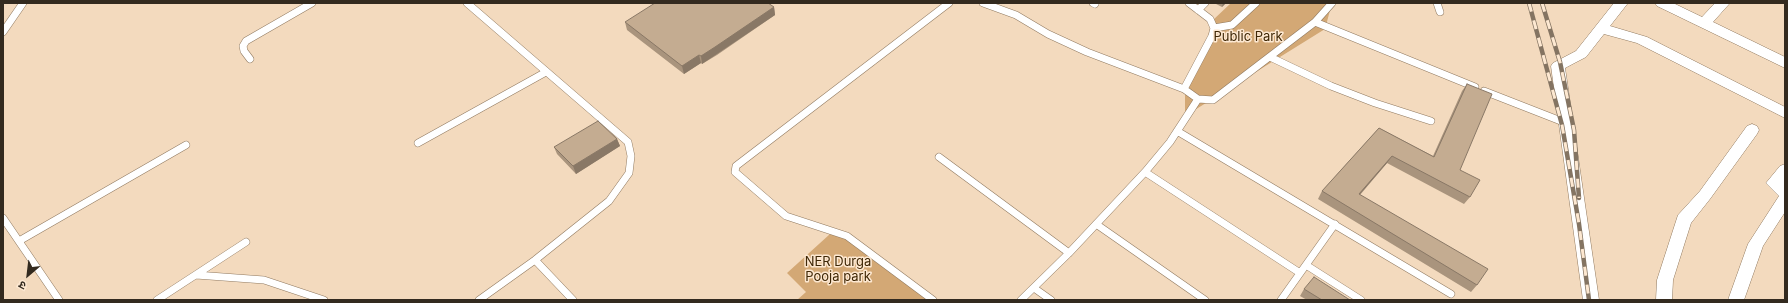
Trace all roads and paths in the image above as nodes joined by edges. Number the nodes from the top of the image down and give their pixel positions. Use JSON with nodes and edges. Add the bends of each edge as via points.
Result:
{"nodes":[{"id":1,"x":23,"y":3,"type":"edge"},
{"id":2,"x":312,"y":3,"type":"edge"},
{"id":3,"x":467,"y":3,"type":"edge"},
{"id":4,"x":948,"y":3,"type":"edge"},
{"id":5,"x":982,"y":3,"type":"edge"},
{"id":6,"x":1189,"y":3,"type":"edge"},
{"id":7,"x":1205,"y":3,"type":"edge"},
{"id":8,"x":1256,"y":3,"type":"edge"},
{"id":9,"x":1332,"y":3,"type":"edge"},
{"id":10,"x":1437,"y":3,"type":"edge"},
{"id":11,"x":1621,"y":3,"type":"edge"},
{"id":12,"x":1662,"y":3,"type":"edge"},
{"id":13,"x":1723,"y":3,"type":"edge"},
{"id":14,"x":1198,"y":10,"type":"junction"},
{"id":15,"x":1440,"y":12,"type":"dead end"},
{"id":16,"x":1315,"y":22,"type":"junction"},
{"id":17,"x":1704,"y":23,"type":"junction"},
{"id":18,"x":1214,"y":28,"type":"junction"},
{"id":19,"x":1601,"y":28,"type":"junction"},
{"id":20,"x":3,"y":32,"type":"edge"},
{"id":21,"x":1270,"y":57,"type":"junction"},
{"id":22,"x":250,"y":59,"type":"dead end"},
{"id":23,"x":1785,"y":63,"type":"edge"},
{"id":24,"x":546,"y":72,"type":"junction"},
{"id":25,"x":1184,"y":89,"type":"junction"},
{"id":26,"x":1198,"y":99,"type":"junction"},
{"id":27,"x":1785,"y":113,"type":"edge"},
{"id":28,"x":1431,"y":121,"type":"dead end"},
{"id":29,"x":1568,"y":124,"type":"junction"},
{"id":30,"x":1752,"y":130,"type":"dead end"},
{"id":31,"x":1177,"y":131,"type":"junction"},
{"id":32,"x":418,"y":143,"type":"dead end"},
{"id":33,"x":186,"y":145,"type":"dead end"},
{"id":34,"x":940,"y":157,"type":"dead end"},
{"id":35,"x":1785,"y":170,"type":"edge"},
{"id":36,"x":1145,"y":172,"type":"junction"},
{"id":37,"x":1785,"y":192,"type":"edge"},
{"id":38,"x":1785,"y":199,"type":"edge"},
{"id":39,"x":3,"y":218,"type":"edge"},
{"id":40,"x":1096,"y":224,"type":"junction"},
{"id":41,"x":1335,"y":224,"type":"junction"},
{"id":42,"x":19,"y":241,"type":"junction"},
{"id":43,"x":246,"y":242,"type":"dead end"},
{"id":44,"x":1069,"y":253,"type":"junction"},
{"id":45,"x":535,"y":260,"type":"junction"},
{"id":46,"x":1306,"y":265,"type":"junction"},
{"id":47,"x":1300,"y":273,"type":"junction"},
{"id":48,"x":196,"y":275,"type":"junction"},
{"id":49,"x":1034,"y":288,"type":"junction"},
{"id":50,"x":1451,"y":294,"type":"dead end"},
{"id":51,"x":1595,"y":298,"type":"edge"},
{"id":52,"x":59,"y":300,"type":"edge"},
{"id":53,"x":157,"y":300,"type":"edge"},
{"id":54,"x":324,"y":300,"type":"edge"},
{"id":55,"x":479,"y":300,"type":"edge"},
{"id":56,"x":573,"y":300,"type":"edge"},
{"id":57,"x":933,"y":300,"type":"edge"},
{"id":58,"x":1021,"y":300,"type":"edge"},
{"id":59,"x":1051,"y":300,"type":"edge"},
{"id":60,"x":1205,"y":300,"type":"edge"},
{"id":61,"x":1282,"y":300,"type":"edge"},
{"id":62,"x":1361,"y":300,"type":"edge"},
{"id":63,"x":1664,"y":300,"type":"edge"},
{"id":64,"x":1736,"y":300,"type":"edge"}],
"edges":[{"from":1,"to":20,"type":"lane"},
{"from":2,"to":22,"type":"lane","via":[[246,41],[244,51]]},
{"from":3,"to":24,"type":"lane"},
{"from":4,"to":57,"type":"lane","via":[[736,166],[735,172],[786,216],[846,236]]},
{"from":5,"to":25,"type":"lane","via":[[1016,15],[1048,34],[1087,52]]},
{"from":6,"to":14,"type":"lane"},
{"from":7,"to":14,"type":"lane"},
{"from":8,"to":18,"type":"lane","via":[[1232,25]]},
{"from":9,"to":16,"type":"lane"},
{"from":10,"to":15,"type":"lane"},
{"from":11,"to":19,"type":"street"},
{"from":12,"to":17,"type":"street"},
{"from":13,"to":17,"type":"street"},
{"from":14,"to":18,"type":"lane","via":[[1210,19]]},
{"from":16,"to":21,"type":"lane"},
{"from":16,"to":29,"type":"lane"},
{"from":17,"to":23,"type":"street"},
{"from":18,"to":25,"type":"lane"},
{"from":19,"to":27,"type":"street","via":[[1642,40]]},
{"from":19,"to":29,"type":"street","via":[[1581,54],[1558,66]]},
{"from":21,"to":26,"type":"lane","via":[[1213,100]]},
{"from":21,"to":28,"type":"lane","via":[[1331,86]]},
{"from":24,"to":32,"type":"lane"},
{"from":24,"to":45,"type":"lane","via":[[628,142],[631,156],[630,173],[609,201]]},
{"from":25,"to":26,"type":"lane"},
{"from":26,"to":31,"type":"lane"},
{"from":29,"to":51,"type":"street"},
{"from":30,"to":63,"type":"street","via":[[1684,220],[1665,280]]},
{"from":31,"to":36,"type":"lane"},
{"from":31,"to":41,"type":"lane"},
{"from":33,"to":42,"type":"lane"},
{"from":34,"to":44,"type":"lane"},
{"from":35,"to":37,"type":"street","via":[[1774,183]]},
{"from":36,"to":40,"type":"lane"},
{"from":36,"to":47,"type":"lane"},
{"from":38,"to":64,"type":"street","via":[[1756,244]]},
{"from":39,"to":42,"type":"lane"},
{"from":40,"to":44,"type":"lane"},
{"from":40,"to":60,"type":"lane"},
{"from":41,"to":46,"type":"lane"},
{"from":41,"to":50,"type":"lane"},
{"from":42,"to":52,"type":"lane"},
{"from":43,"to":48,"type":"lane"},
{"from":44,"to":49,"type":"lane"},
{"from":45,"to":55,"type":"lane"},
{"from":45,"to":56,"type":"lane"},
{"from":46,"to":47,"type":"lane"},
{"from":46,"to":62,"type":"lane"},
{"from":47,"to":61,"type":"lane"},
{"from":48,"to":53,"type":"lane"},
{"from":48,"to":54,"type":"lane","via":[[264,280]]},
{"from":49,"to":58,"type":"lane"},
{"from":49,"to":59,"type":"lane"}]}
